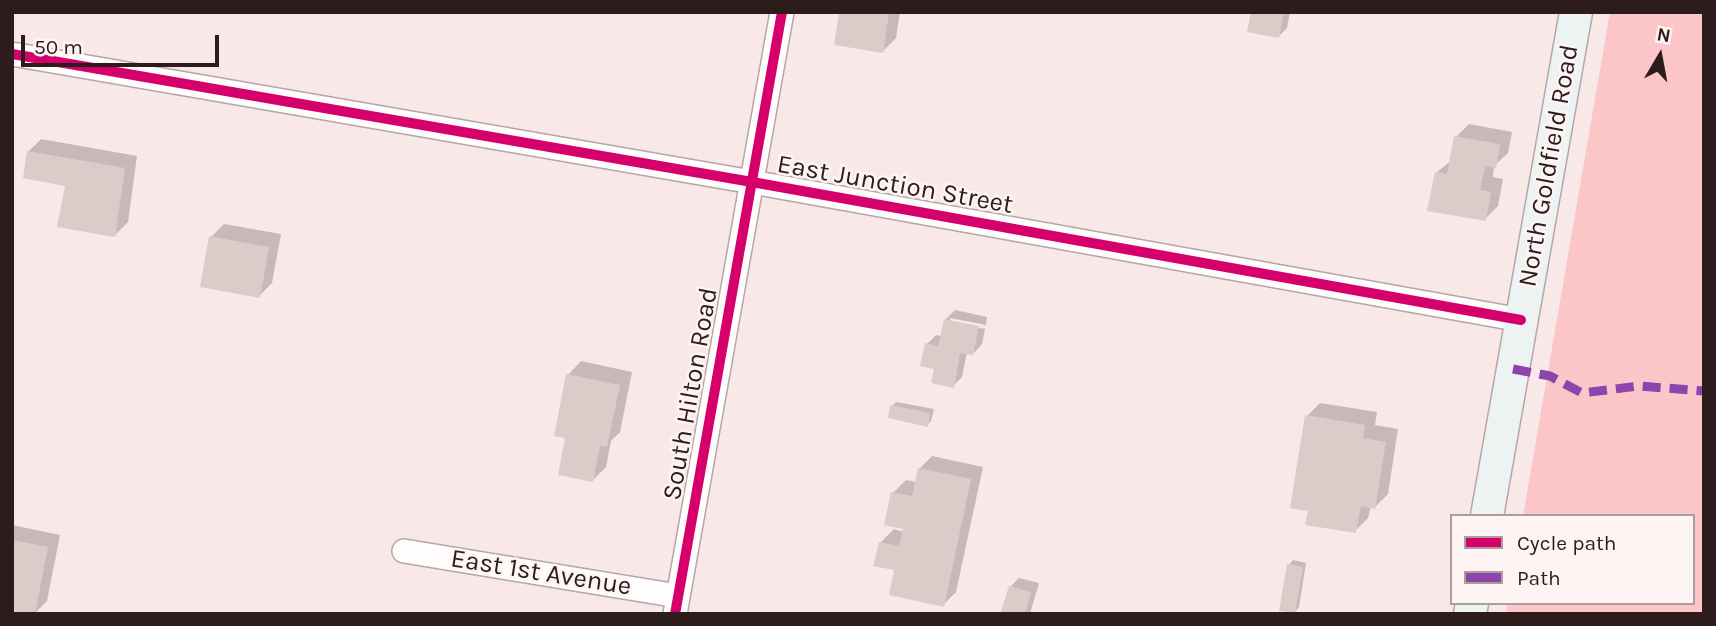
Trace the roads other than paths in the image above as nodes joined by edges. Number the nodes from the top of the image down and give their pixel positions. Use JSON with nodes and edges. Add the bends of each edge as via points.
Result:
{"nodes":[{"id":1,"x":782,"y":12,"type":"edge"},
{"id":2,"x":1576,"y":12,"type":"edge"},
{"id":3,"x":12,"y":54,"type":"edge"},
{"id":4,"x":752,"y":182,"type":"junction"},
{"id":5,"x":1521,"y":320,"type":"junction"},
{"id":6,"x":1488,"y":514,"type":"edge"},
{"id":7,"x":404,"y":551,"type":"dead end"},
{"id":8,"x":677,"y":605,"type":"edge"}],
"edges":[{"from":1,"to":4,"type":"street","name":"South Hilton Road"},
{"from":2,"to":5,"type":"main road","name":"North Goldfield Road"},
{"from":3,"to":4,"type":"street","name":"East Junction Street"},
{"from":4,"to":5,"type":"street","name":"East Junction Street"},
{"from":4,"to":8,"type":"street","name":"South Hilton Road"},
{"from":5,"to":6,"type":"main road","name":"North Goldfield Road"},
{"from":7,"to":8,"type":"street","name":"East 1st Avenue"}]}
